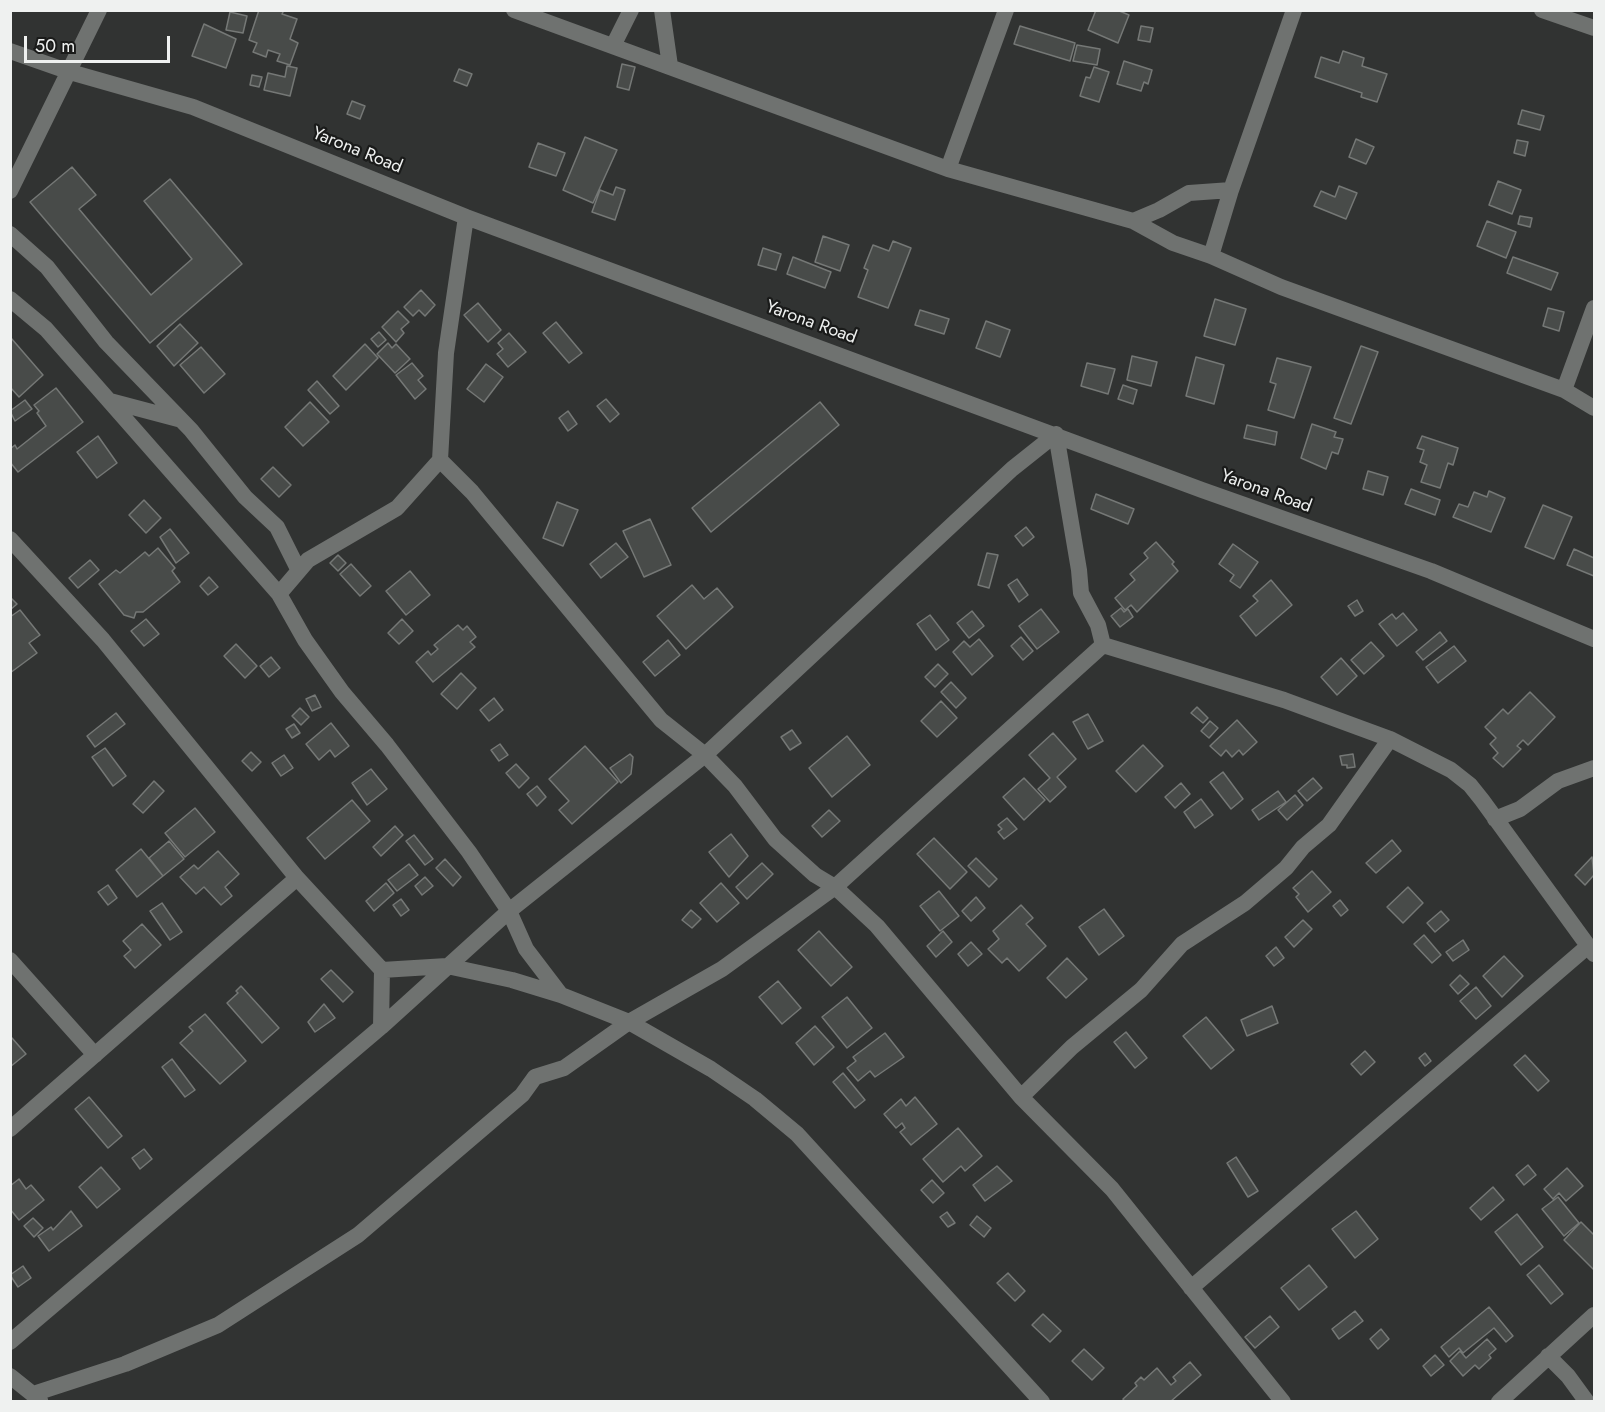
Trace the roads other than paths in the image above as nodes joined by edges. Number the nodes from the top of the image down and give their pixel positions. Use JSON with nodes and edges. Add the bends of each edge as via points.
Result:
{"nodes":[{"id":1,"x":99,"y":10,"type":"edge"},
{"id":2,"x":514,"y":10,"type":"edge"},
{"id":3,"x":631,"y":10,"type":"edge"},
{"id":4,"x":662,"y":10,"type":"edge"},
{"id":5,"x":1006,"y":10,"type":"edge"},
{"id":6,"x":1294,"y":10,"type":"edge"},
{"id":7,"x":1542,"y":10,"type":"edge"},
{"id":8,"x":1594,"y":28,"type":"edge"},
{"id":9,"x":614,"y":46,"type":"junction"},
{"id":10,"x":10,"y":51,"type":"edge"},
{"id":11,"x":670,"y":66,"type":"junction"},
{"id":12,"x":70,"y":72,"type":"junction"},
{"id":13,"x":948,"y":169,"type":"junction"},
{"id":14,"x":1230,"y":190,"type":"junction"},
{"id":15,"x":10,"y":191,"type":"edge"},
{"id":16,"x":466,"y":217,"type":"junction"},
{"id":17,"x":1132,"y":221,"type":"junction"},
{"id":18,"x":10,"y":234,"type":"edge"},
{"id":19,"x":1211,"y":256,"type":"junction"},
{"id":20,"x":10,"y":299,"type":"edge"},
{"id":21,"x":1594,"y":308,"type":"edge"},
{"id":22,"x":1564,"y":390,"type":"junction"},
{"id":23,"x":109,"y":401,"type":"junction"},
{"id":24,"x":1594,"y":408,"type":"edge"},
{"id":25,"x":180,"y":420,"type":"junction"},
{"id":26,"x":1056,"y":434,"type":"junction"},
{"id":27,"x":441,"y":460,"type":"junction"},
{"id":28,"x":10,"y":539,"type":"edge"},
{"id":29,"x":298,"y":568,"type":"junction"},
{"id":30,"x":279,"y":594,"type":"junction"},
{"id":31,"x":1577,"y":633,"type":"junction"},
{"id":32,"x":1594,"y":639,"type":"edge"},
{"id":33,"x":1103,"y":645,"type":"junction"},
{"id":34,"x":1594,"y":651,"type":"edge"},
{"id":35,"x":1390,"y":739,"type":"junction"},
{"id":36,"x":705,"y":755,"type":"junction"},
{"id":37,"x":1594,"y":768,"type":"edge"},
{"id":38,"x":1495,"y":819,"type":"junction"},
{"id":39,"x":297,"y":878,"type":"junction"},
{"id":40,"x":835,"y":887,"type":"junction"},
{"id":41,"x":509,"y":911,"type":"junction"},
{"id":42,"x":1591,"y":950,"type":"edge"},
{"id":43,"x":10,"y":960,"type":"edge"},
{"id":44,"x":447,"y":966,"type":"junction"},
{"id":45,"x":382,"y":970,"type":"junction"},
{"id":46,"x":561,"y":994,"type":"junction"},
{"id":47,"x":629,"y":1022,"type":"junction"},
{"id":48,"x":381,"y":1027,"type":"junction"},
{"id":49,"x":95,"y":1055,"type":"junction"},
{"id":50,"x":1021,"y":1097,"type":"junction"},
{"id":51,"x":10,"y":1129,"type":"edge"},
{"id":52,"x":1191,"y":1288,"type":"junction"},
{"id":53,"x":1594,"y":1315,"type":"edge"},
{"id":54,"x":10,"y":1342,"type":"edge"},
{"id":55,"x":1548,"y":1356,"type":"junction"},
{"id":56,"x":10,"y":1376,"type":"edge"},
{"id":57,"x":38,"y":1398,"type":"edge"},
{"id":58,"x":1042,"y":1401,"type":"edge"},
{"id":59,"x":1283,"y":1401,"type":"edge"},
{"id":60,"x":1499,"y":1401,"type":"edge"},
{"id":61,"x":1587,"y":1401,"type":"edge"}],
"edges":[{"from":1,"to":12,"type":"street"},
{"from":2,"to":9,"type":"street"},
{"from":3,"to":9,"type":"street"},
{"from":4,"to":11,"type":"street"},
{"from":5,"to":13,"type":"street"},
{"from":6,"to":14,"type":"street"},
{"from":7,"to":8,"type":"street"},
{"from":9,"to":11,"type":"street"},
{"from":10,"to":12,"type":"street","name":"Yarona Road"},
{"from":11,"to":13,"type":"street"},
{"from":12,"to":15,"type":"street"},
{"from":12,"to":16,"type":"street","name":"Yarona Road","via":[[193,107]]},
{"from":13,"to":17,"type":"street"},
{"from":14,"to":17,"type":"street","via":[[1189,193]]},
{"from":14,"to":19,"type":"street"},
{"from":16,"to":26,"type":"street","name":"Yarona Road"},
{"from":16,"to":27,"type":"street","via":[[446,352]]},
{"from":17,"to":19,"type":"street","via":[[1173,243]]},
{"from":18,"to":25,"type":"street","via":[[47,267],[106,342]]},
{"from":19,"to":22,"type":"street","via":[[1281,287]]},
{"from":20,"to":23,"type":"street","via":[[46,329]]},
{"from":21,"to":22,"type":"street"},
{"from":22,"to":24,"type":"street"},
{"from":23,"to":25,"type":"street"},
{"from":23,"to":30,"type":"street"},
{"from":25,"to":29,"type":"street","via":[[245,497],[277,527]]},
{"from":26,"to":31,"type":"street","name":"Yarona Road","via":[[1431,571]]},
{"from":26,"to":33,"type":"street","via":[[1081,593],[1098,625]]},
{"from":26,"to":36,"type":"street","via":[[1012,469]]},
{"from":27,"to":29,"type":"street","via":[[397,508]]},
{"from":27,"to":36,"type":"street","via":[[662,720]]},
{"from":28,"to":39,"type":"street","via":[[103,640]]},
{"from":29,"to":30,"type":"street"},
{"from":30,"to":41,"type":"street","via":[[305,640],[342,692],[387,744]]},
{"from":31,"to":32,"type":"street","name":"Yarona Road"},
{"from":31,"to":34,"type":"street"},
{"from":33,"to":35,"type":"street","via":[[1284,700]]},
{"from":33,"to":40,"type":"street"},
{"from":35,"to":38,"type":"street","via":[[1451,770],[1470,785]]},
{"from":35,"to":50,"type":"street","via":[[1329,825],[1286,868],[1245,903],[1182,944],[1141,990],[1072,1047]]},
{"from":36,"to":40,"type":"street","via":[[735,786],[775,839],[815,875]]},
{"from":36,"to":41,"type":"street"},
{"from":37,"to":38,"type":"street","via":[[1558,781],[1520,809]]},
{"from":38,"to":42,"type":"street"},
{"from":39,"to":45,"type":"street"},
{"from":39,"to":49,"type":"street"},
{"from":40,"to":47,"type":"street","via":[[722,969]]},
{"from":40,"to":50,"type":"street","via":[[877,926]]},
{"from":41,"to":44,"type":"street"},
{"from":41,"to":46,"type":"street","via":[[526,949]]},
{"from":42,"to":52,"type":"street"},
{"from":43,"to":49,"type":"street"},
{"from":44,"to":45,"type":"street"},
{"from":44,"to":46,"type":"street"},
{"from":44,"to":48,"type":"street"},
{"from":45,"to":48,"type":"street"},
{"from":46,"to":47,"type":"street"},
{"from":47,"to":57,"type":"street","via":[[564,1068],[535,1077],[522,1095],[358,1235],[218,1325]]},
{"from":47,"to":58,"type":"street","via":[[729,1081],[797,1134]]},
{"from":48,"to":54,"type":"street"},
{"from":49,"to":51,"type":"street"},
{"from":50,"to":52,"type":"street","via":[[1112,1189]]},
{"from":52,"to":59,"type":"street"},
{"from":53,"to":55,"type":"street"},
{"from":55,"to":60,"type":"street"},
{"from":55,"to":61,"type":"street"},
{"from":56,"to":57,"type":"street"}]}
